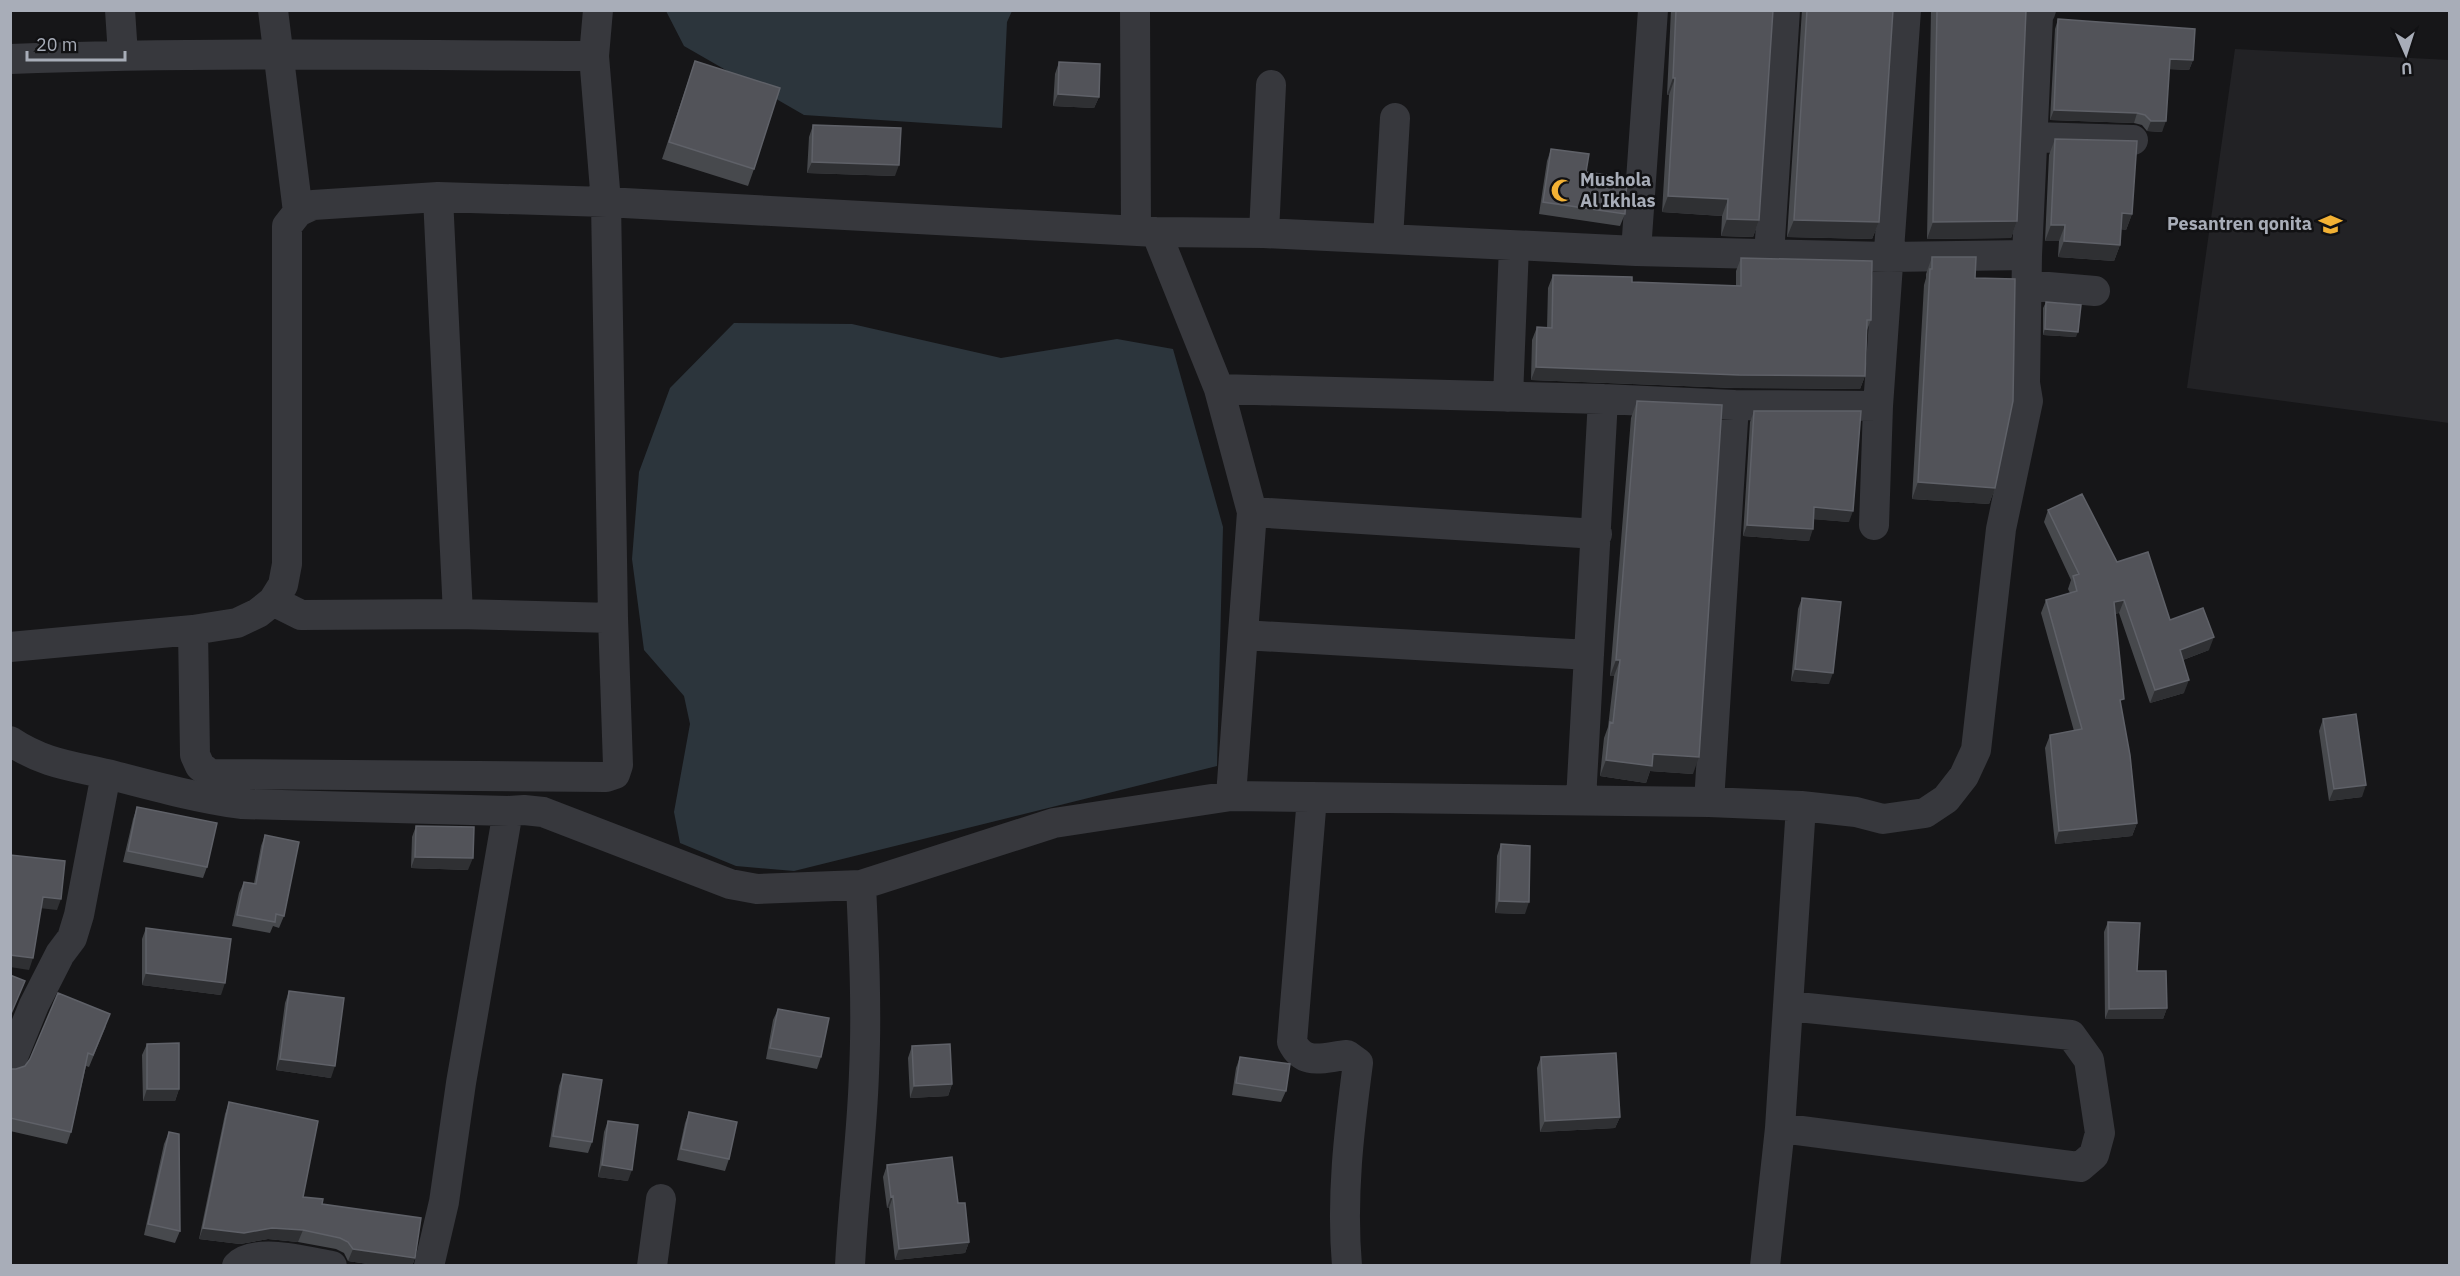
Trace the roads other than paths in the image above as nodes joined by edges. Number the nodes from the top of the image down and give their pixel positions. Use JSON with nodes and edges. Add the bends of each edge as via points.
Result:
{"nodes":[{"id":1,"x":120,"y":10,"type":"edge"},
{"id":2,"x":273,"y":10,"type":"edge"},
{"id":3,"x":598,"y":10,"type":"edge"},
{"id":4,"x":1135,"y":10,"type":"edge"},
{"id":5,"x":1653,"y":10,"type":"edge"},
{"id":6,"x":1785,"y":10,"type":"edge"},
{"id":7,"x":1906,"y":10,"type":"edge"},
{"id":8,"x":2042,"y":10,"type":"edge"},
{"id":9,"x":278,"y":54,"type":"junction"},
{"id":10,"x":123,"y":55,"type":"junction"},
{"id":11,"x":594,"y":56,"type":"junction"},
{"id":12,"x":10,"y":59,"type":"edge"},
{"id":13,"x":1271,"y":85,"type":"dead end"},
{"id":14,"x":1395,"y":118,"type":"dead end"},
{"id":15,"x":2033,"y":137,"type":"junction"},
{"id":16,"x":2133,"y":140,"type":"edge"},
{"id":17,"x":438,"y":197,"type":"junction"},
{"id":18,"x":606,"y":202,"type":"junction"},
{"id":19,"x":298,"y":212,"type":"junction"},
{"id":20,"x":1146,"y":231,"type":"junction"},
{"id":21,"x":1264,"y":233,"type":"junction"},
{"id":22,"x":1388,"y":239,"type":"junction"},
{"id":23,"x":1514,"y":246,"type":"junction"},
{"id":24,"x":1636,"y":251,"type":"junction"},
{"id":25,"x":1769,"y":255,"type":"junction"},
{"id":26,"x":2027,"y":255,"type":"junction"},
{"id":27,"x":1888,"y":257,"type":"junction"},
{"id":28,"x":2026,"y":285,"type":"junction"},
{"id":29,"x":2095,"y":291,"type":"dead end"},
{"id":30,"x":1218,"y":389,"type":"junction"},
{"id":31,"x":1508,"y":397,"type":"junction"},
{"id":32,"x":1603,"y":399,"type":"junction"},
{"id":33,"x":1734,"y":405,"type":"junction"},
{"id":34,"x":1878,"y":406,"type":"junction"},
{"id":35,"x":1252,"y":512,"type":"junction"},
{"id":36,"x":1874,"y":525,"type":"dead end"},
{"id":37,"x":1597,"y":534,"type":"junction"},
{"id":38,"x":273,"y":601,"type":"junction"},
{"id":39,"x":458,"y":614,"type":"junction"},
{"id":40,"x":613,"y":618,"type":"junction"},
{"id":41,"x":193,"y":630,"type":"junction"},
{"id":42,"x":1243,"y":635,"type":"junction"},
{"id":43,"x":10,"y":647,"type":"edge"},
{"id":44,"x":1589,"y":655,"type":"junction"},
{"id":45,"x":10,"y":741,"type":"edge"},
{"id":46,"x":106,"y":774,"type":"junction"},
{"id":47,"x":1231,"y":796,"type":"junction"},
{"id":48,"x":1312,"y":797,"type":"junction"},
{"id":49,"x":1581,"y":800,"type":"junction"},
{"id":50,"x":1709,"y":802,"type":"junction"},
{"id":51,"x":1801,"y":806,"type":"junction"},
{"id":52,"x":508,"y":811,"type":"junction"},
{"id":53,"x":861,"y":885,"type":"junction"},
{"id":54,"x":1788,"y":1006,"type":"junction"},
{"id":55,"x":10,"y":1064,"type":"edge"},
{"id":56,"x":1780,"y":1128,"type":"junction"},
{"id":57,"x":661,"y":1199,"type":"dead end"},
{"id":58,"x":237,"y":1266,"type":"edge"},
{"id":59,"x":332,"y":1266,"type":"edge"},
{"id":60,"x":429,"y":1266,"type":"edge"},
{"id":61,"x":652,"y":1266,"type":"edge"},
{"id":62,"x":850,"y":1266,"type":"edge"},
{"id":63,"x":1347,"y":1266,"type":"edge"},
{"id":64,"x":1765,"y":1266,"type":"edge"}],
"edges":[{"from":1,"to":10,"type":"street"},
{"from":2,"to":9,"type":"street"},
{"from":3,"to":11,"type":"street"},
{"from":4,"to":20,"type":"street"},
{"from":5,"to":24,"type":"street"},
{"from":6,"to":25,"type":"street"},
{"from":7,"to":27,"type":"street"},
{"from":8,"to":15,"type":"street","via":[[2038,16]]},
{"from":9,"to":10,"type":"street"},
{"from":9,"to":11,"type":"street"},
{"from":9,"to":19,"type":"street"},
{"from":10,"to":12,"type":"street"},
{"from":11,"to":18,"type":"street"},
{"from":13,"to":21,"type":"street"},
{"from":14,"to":22,"type":"street"},
{"from":15,"to":16,"type":"street"},
{"from":15,"to":26,"type":"street"},
{"from":17,"to":18,"type":"street"},
{"from":17,"to":19,"type":"street","via":[[313,205]]},
{"from":17,"to":39,"type":"street"},
{"from":18,"to":20,"type":"street"},
{"from":18,"to":40,"type":"street"},
{"from":19,"to":38,"type":"street","via":[[287,226],[287,564],[283,585]]},
{"from":20,"to":21,"type":"street"},
{"from":20,"to":30,"type":"street"},
{"from":21,"to":22,"type":"street"},
{"from":22,"to":23,"type":"street"},
{"from":23,"to":24,"type":"street"},
{"from":23,"to":31,"type":"street"},
{"from":24,"to":25,"type":"street"},
{"from":25,"to":27,"type":"street"},
{"from":26,"to":27,"type":"street"},
{"from":26,"to":28,"type":"street"},
{"from":27,"to":34,"type":"street"},
{"from":28,"to":29,"type":"street"},
{"from":28,"to":51,"type":"street","via":[[2028,401],[2001,529],[1976,750],[1964,776],[1946,799],[1925,813],[1883,819]]},
{"from":30,"to":31,"type":"street"},
{"from":30,"to":35,"type":"street"},
{"from":31,"to":32,"type":"street"},
{"from":32,"to":33,"type":"street"},
{"from":32,"to":37,"type":"street"},
{"from":33,"to":34,"type":"street"},
{"from":33,"to":50,"type":"street"},
{"from":34,"to":36,"type":"street"},
{"from":35,"to":37,"type":"street"},
{"from":35,"to":42,"type":"street"},
{"from":37,"to":44,"type":"street"},
{"from":38,"to":39,"type":"street","via":[[301,615]]},
{"from":38,"to":41,"type":"street","via":[[237,622]]},
{"from":39,"to":40,"type":"street"},
{"from":40,"to":41,"type":"street","via":[[618,765],[615,774],[606,777],[210,774],[195,755]]},
{"from":41,"to":43,"type":"street"},
{"from":42,"to":44,"type":"street"},
{"from":42,"to":47,"type":"street"},
{"from":44,"to":49,"type":"street"},
{"from":45,"to":46,"type":"street","via":[[53,764]]},
{"from":46,"to":52,"type":"street","via":[[241,804]]},
{"from":46,"to":55,"type":"street","via":[[80,915],[72,938],[34,1005]]},
{"from":47,"to":48,"type":"street"},
{"from":47,"to":53,"type":"street","via":[[1054,823]]},
{"from":48,"to":49,"type":"street"},
{"from":48,"to":63,"type":"street","via":[[1292,1042],[1297,1052],[1308,1059],[1347,1055],[1358,1063],[1346,1178]]},
{"from":49,"to":50,"type":"street"},
{"from":50,"to":51,"type":"street"},
{"from":51,"to":54,"type":"street"},
{"from":52,"to":53,"type":"street","via":[[543,812],[730,884],[757,889]]},
{"from":52,"to":60,"type":"street","via":[[444,1202]]},
{"from":53,"to":62,"type":"street","via":[[866,987],[864,1075]]},
{"from":54,"to":56,"type":"street"},
{"from":54,"to":56,"type":"street","via":[[2071,1035],[2089,1059],[2100,1133],[2094,1155],[2080,1167]]},
{"from":56,"to":64,"type":"street"},
{"from":57,"to":61,"type":"street"},
{"from":58,"to":59,"type":"street","via":[[249,1257],[270,1257]]}]}
